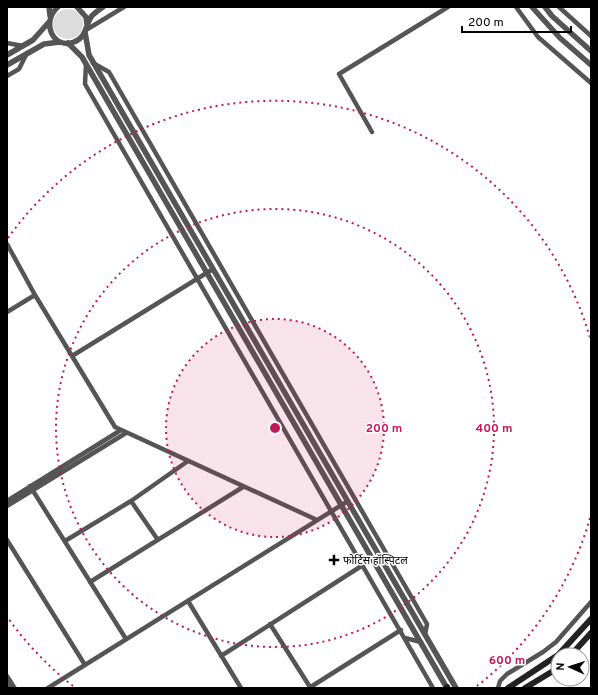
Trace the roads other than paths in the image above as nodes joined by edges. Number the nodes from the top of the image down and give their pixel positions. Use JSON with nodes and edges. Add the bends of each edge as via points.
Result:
{"nodes":[{"id":1,"x":49,"y":7,"type":"edge"},
{"id":2,"x":58,"y":7,"type":"edge"},
{"id":3,"x":77,"y":7,"type":"edge"},
{"id":4,"x":103,"y":7,"type":"edge"},
{"id":5,"x":124,"y":7,"type":"edge"},
{"id":6,"x":448,"y":7,"type":"edge"},
{"id":7,"x":516,"y":7,"type":"edge"},
{"id":8,"x":532,"y":7,"type":"edge"},
{"id":9,"x":545,"y":7,"type":"edge"},
{"id":10,"x":559,"y":7,"type":"edge"},
{"id":11,"x":49,"y":19,"type":"junction"},
{"id":12,"x":86,"y":30,"type":"junction"},
{"id":13,"x":591,"y":36,"type":"edge"},
{"id":14,"x":61,"y":42,"type":"junction"},
{"id":15,"x":7,"y":43,"type":"edge"},
{"id":16,"x":68,"y":43,"type":"junction"},
{"id":17,"x":23,"y":46,"type":"junction"},
{"id":18,"x":591,"y":51,"type":"edge"},
{"id":19,"x":27,"y":53,"type":"junction"},
{"id":20,"x":7,"y":55,"type":"edge"},
{"id":21,"x":94,"y":63,"type":"junction"},
{"id":22,"x":86,"y":64,"type":"junction"},
{"id":23,"x":7,"y":65,"type":"edge"},
{"id":24,"x":591,"y":65,"type":"edge"},
{"id":25,"x":7,"y":76,"type":"edge"},
{"id":26,"x":591,"y":83,"type":"edge"},
{"id":27,"x":372,"y":132,"type":"dead end"},
{"id":28,"x":7,"y":244,"type":"edge"},
{"id":29,"x":213,"y":269,"type":"junction"},
{"id":30,"x":207,"y":273,"type":"junction"},
{"id":31,"x":198,"y":280,"type":"junction"},
{"id":32,"x":35,"y":296,"type":"junction"},
{"id":33,"x":7,"y":312,"type":"edge"},
{"id":34,"x":72,"y":356,"type":"junction"},
{"id":35,"x":121,"y":430,"type":"junction"},
{"id":36,"x":126,"y":432,"type":"junction"},
{"id":37,"x":188,"y":461,"type":"junction"},
{"id":38,"x":243,"y":487,"type":"junction"},
{"id":39,"x":32,"y":488,"type":"junction"},
{"id":40,"x":7,"y":501,"type":"edge"},
{"id":41,"x":130,"y":501,"type":"junction"},
{"id":42,"x":348,"y":501,"type":"junction"},
{"id":43,"x":341,"y":505,"type":"junction"},
{"id":44,"x":7,"y":506,"type":"edge"},
{"id":45,"x":332,"y":511,"type":"junction"},
{"id":46,"x":317,"y":520,"type":"junction"},
{"id":47,"x":7,"y":540,"type":"edge"},
{"id":48,"x":158,"y":540,"type":"junction"},
{"id":49,"x":65,"y":541,"type":"junction"},
{"id":50,"x":363,"y":565,"type":"junction"},
{"id":51,"x":90,"y":582,"type":"junction"},
{"id":52,"x":188,"y":601,"type":"junction"},
{"id":53,"x":591,"y":602,"type":"edge"},
{"id":54,"x":591,"y":619,"type":"edge"},
{"id":55,"x":270,"y":624,"type":"junction"},
{"id":56,"x":401,"y":630,"type":"junction"},
{"id":57,"x":591,"y":633,"type":"edge"},
{"id":58,"x":425,"y":635,"type":"junction"},
{"id":59,"x":405,"y":638,"type":"junction"},
{"id":60,"x":126,"y":639,"type":"junction"},
{"id":61,"x":421,"y":642,"type":"junction"},
{"id":62,"x":565,"y":647,"type":"edge"},
{"id":63,"x":578,"y":647,"type":"edge"},
{"id":64,"x":221,"y":656,"type":"junction"},
{"id":65,"x":550,"y":660,"type":"edge"},
{"id":66,"x":85,"y":665,"type":"junction"},
{"id":67,"x":550,"y":673,"type":"edge"},
{"id":68,"x":7,"y":677,"type":"edge"},
{"id":69,"x":14,"y":688,"type":"edge"},
{"id":70,"x":48,"y":688,"type":"edge"},
{"id":71,"x":242,"y":688,"type":"edge"},
{"id":72,"x":310,"y":688,"type":"edge"},
{"id":73,"x":433,"y":688,"type":"edge"},
{"id":74,"x":447,"y":688,"type":"edge"},
{"id":75,"x":456,"y":688,"type":"edge"},
{"id":76,"x":498,"y":688,"type":"edge"},
{"id":77,"x":508,"y":688,"type":"edge"},
{"id":78,"x":525,"y":688,"type":"edge"}],
"edges":[{"from":1,"to":11,"type":"street"},
{"from":2,"to":11,"type":"street"},
{"from":3,"to":12,"type":"street","via":[[86,17]]},
{"from":4,"to":12,"type":"street","via":[[90,17]]},
{"from":5,"to":12,"type":"street"},
{"from":6,"to":27,"type":"street","via":[[339,74]]},
{"from":7,"to":26,"type":"street","via":[[538,37]]},
{"from":8,"to":24,"type":"street","via":[[560,38]]},
{"from":9,"to":18,"type":"street"},
{"from":10,"to":13,"type":"street"},
{"from":11,"to":14,"type":"street","via":[[50,32]]},
{"from":11,"to":17,"type":"street","via":[[34,40]]},
{"from":12,"to":16,"type":"street","via":[[75,42]]},
{"from":12,"to":21,"type":"street","via":[[88,55]]},
{"from":14,"to":16,"type":"street"},
{"from":14,"to":19,"type":"street","via":[[44,44]]},
{"from":15,"to":17,"type":"street"},
{"from":16,"to":22,"type":"street"},
{"from":17,"to":20,"type":"street"},
{"from":19,"to":23,"type":"street"},
{"from":19,"to":25,"type":"street","via":[[19,70]]},
{"from":21,"to":29,"type":"street"},
{"from":21,"to":58,"type":"street","via":[[109,72],[120,91],[427,624]]},
{"from":22,"to":30,"type":"street"},
{"from":22,"to":31,"type":"street","via":[[85,84]]},
{"from":28,"to":32,"type":"street"},
{"from":29,"to":30,"type":"street"},
{"from":29,"to":42,"type":"street"},
{"from":30,"to":31,"type":"street"},
{"from":30,"to":43,"type":"street"},
{"from":31,"to":34,"type":"street","via":[[146,309]]},
{"from":31,"to":45,"type":"street"},
{"from":32,"to":33,"type":"street"},
{"from":32,"to":34,"type":"street"},
{"from":34,"to":35,"type":"street","via":[[115,427]]},
{"from":35,"to":36,"type":"street"},
{"from":35,"to":39,"type":"street"},
{"from":36,"to":37,"type":"street"},
{"from":36,"to":39,"type":"street"},
{"from":37,"to":38,"type":"street"},
{"from":37,"to":41,"type":"street"},
{"from":38,"to":46,"type":"street"},
{"from":38,"to":48,"type":"street"},
{"from":39,"to":40,"type":"street"},
{"from":39,"to":44,"type":"street"},
{"from":39,"to":49,"type":"street"},
{"from":41,"to":48,"type":"street"},
{"from":41,"to":49,"type":"street"},
{"from":42,"to":43,"type":"street"},
{"from":42,"to":58,"type":"street"},
{"from":43,"to":45,"type":"street"},
{"from":43,"to":61,"type":"street"},
{"from":45,"to":46,"type":"street"},
{"from":45,"to":50,"type":"street"},
{"from":46,"to":52,"type":"street"},
{"from":47,"to":66,"type":"street"},
{"from":48,"to":51,"type":"street"},
{"from":49,"to":51,"type":"street"},
{"from":50,"to":55,"type":"street"},
{"from":50,"to":56,"type":"street"},
{"from":51,"to":60,"type":"street"},
{"from":52,"to":60,"type":"street"},
{"from":52,"to":64,"type":"street"},
{"from":53,"to":76,"type":"street","via":[[556,642],[507,674],[500,681]]},
{"from":54,"to":62,"type":"main road"},
{"from":55,"to":64,"type":"street"},
{"from":55,"to":72,"type":"street"},
{"from":56,"to":59,"type":"street"},
{"from":56,"to":72,"type":"street"},
{"from":57,"to":63,"type":"main road"},
{"from":58,"to":75,"type":"street"},
{"from":59,"to":61,"type":"street"},
{"from":59,"to":73,"type":"street"},
{"from":60,"to":66,"type":"street"},
{"from":61,"to":74,"type":"street"},
{"from":64,"to":71,"type":"street"},
{"from":65,"to":77,"type":"main road"},
{"from":66,"to":70,"type":"street"},
{"from":67,"to":78,"type":"main road"},
{"from":68,"to":69,"type":"street"}]}
